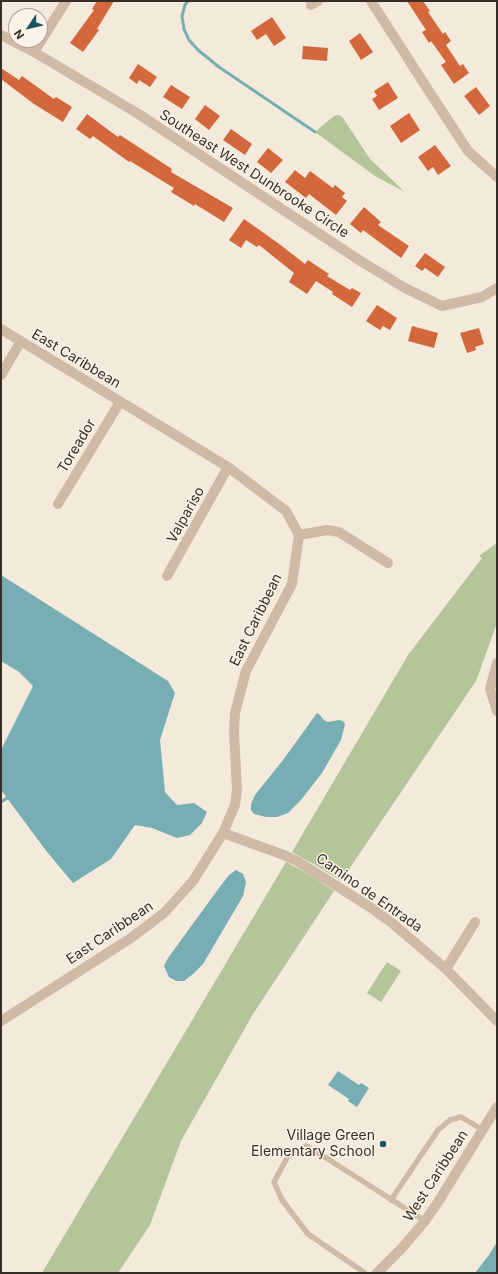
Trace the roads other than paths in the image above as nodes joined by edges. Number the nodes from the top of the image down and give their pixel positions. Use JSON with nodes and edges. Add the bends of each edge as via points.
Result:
{"nodes":[{"id":1,"x":66,"y":1,"type":"edge"},
{"id":2,"x":371,"y":1,"type":"edge"},
{"id":3,"x":1,"y":35,"type":"edge"},
{"id":4,"x":34,"y":52,"type":"junction"},
{"id":5,"x":497,"y":177,"type":"edge"},
{"id":6,"x":497,"y":288,"type":"edge"},
{"id":7,"x":1,"y":329,"type":"edge"},
{"id":8,"x":21,"y":342,"type":"junction"},
{"id":9,"x":1,"y":374,"type":"edge"},
{"id":10,"x":120,"y":402,"type":"junction"},
{"id":11,"x":228,"y":467,"type":"junction"},
{"id":12,"x":58,"y":504,"type":"dead end"},
{"id":13,"x":299,"y":535,"type":"junction"},
{"id":14,"x":388,"y":563,"type":"dead end"},
{"id":15,"x":167,"y":576,"type":"dead end"},
{"id":16,"x":497,"y":663,"type":"edge"},
{"id":17,"x":497,"y":711,"type":"edge"},
{"id":18,"x":223,"y":833,"type":"junction"},
{"id":19,"x":475,"y":922,"type":"dead end"},
{"id":20,"x":446,"y":968,"type":"junction"},
{"id":21,"x":1,"y":1021,"type":"edge"},
{"id":22,"x":497,"y":1021,"type":"edge"},
{"id":23,"x":497,"y":1107,"type":"edge"},
{"id":24,"x":483,"y":1130,"type":"junction"},
{"id":25,"x":391,"y":1200,"type":"junction"},
{"id":26,"x":425,"y":1221,"type":"junction"},
{"id":27,"x":365,"y":1273,"type":"edge"},
{"id":28,"x":377,"y":1273,"type":"edge"}],
"edges":[{"from":1,"to":4,"type":"street"},
{"from":2,"to":5,"type":"street","via":[[468,150]]},
{"from":3,"to":4,"type":"street","name":"Southeast West Dunbrooke Circle"},
{"from":4,"to":6,"type":"street","name":"Southeast West Dunbrooke Circle","via":[[137,113],[405,288],[442,306],[482,297]]},
{"from":7,"to":8,"type":"street","name":"East Caribbean"},
{"from":8,"to":9,"type":"street"},
{"from":8,"to":10,"type":"street","name":"East Caribbean"},
{"from":10,"to":11,"type":"street","name":"East Caribbean"},
{"from":10,"to":12,"type":"street","name":"Toreador"},
{"from":11,"to":13,"type":"street","name":"East Caribbean","via":[[286,511]]},
{"from":11,"to":15,"type":"street","name":"Valpariso"},
{"from":13,"to":14,"type":"street","via":[[327,530],[340,532]]},
{"from":13,"to":18,"type":"street","name":"East Caribbean","via":[[292,584],[246,671],[235,713],[237,790],[235,805]]},
{"from":16,"to":17,"type":"street","via":[[490,689]]},
{"from":18,"to":20,"type":"street","name":"Camino de Entrada","via":[[284,855],[314,870],[392,923]]},
{"from":18,"to":21,"type":"street","name":"East Caribbean","via":[[193,881],[164,913],[131,938]]},
{"from":19,"to":20,"type":"street"},
{"from":20,"to":22,"type":"street","name":"Camino de Entrada"},
{"from":23,"to":24,"type":"street","name":"West Caribbean"},
{"from":24,"to":25,"type":"lane","via":[[461,1117],[450,1120],[438,1130]]},
{"from":24,"to":26,"type":"street","name":"West Caribbean"},
{"from":25,"to":26,"type":"lane"},
{"from":25,"to":27,"type":"lane","via":[[306,1146],[288,1156],[274,1182],[282,1200],[308,1234]]},
{"from":26,"to":28,"type":"street","name":"West Caribbean"}]}
